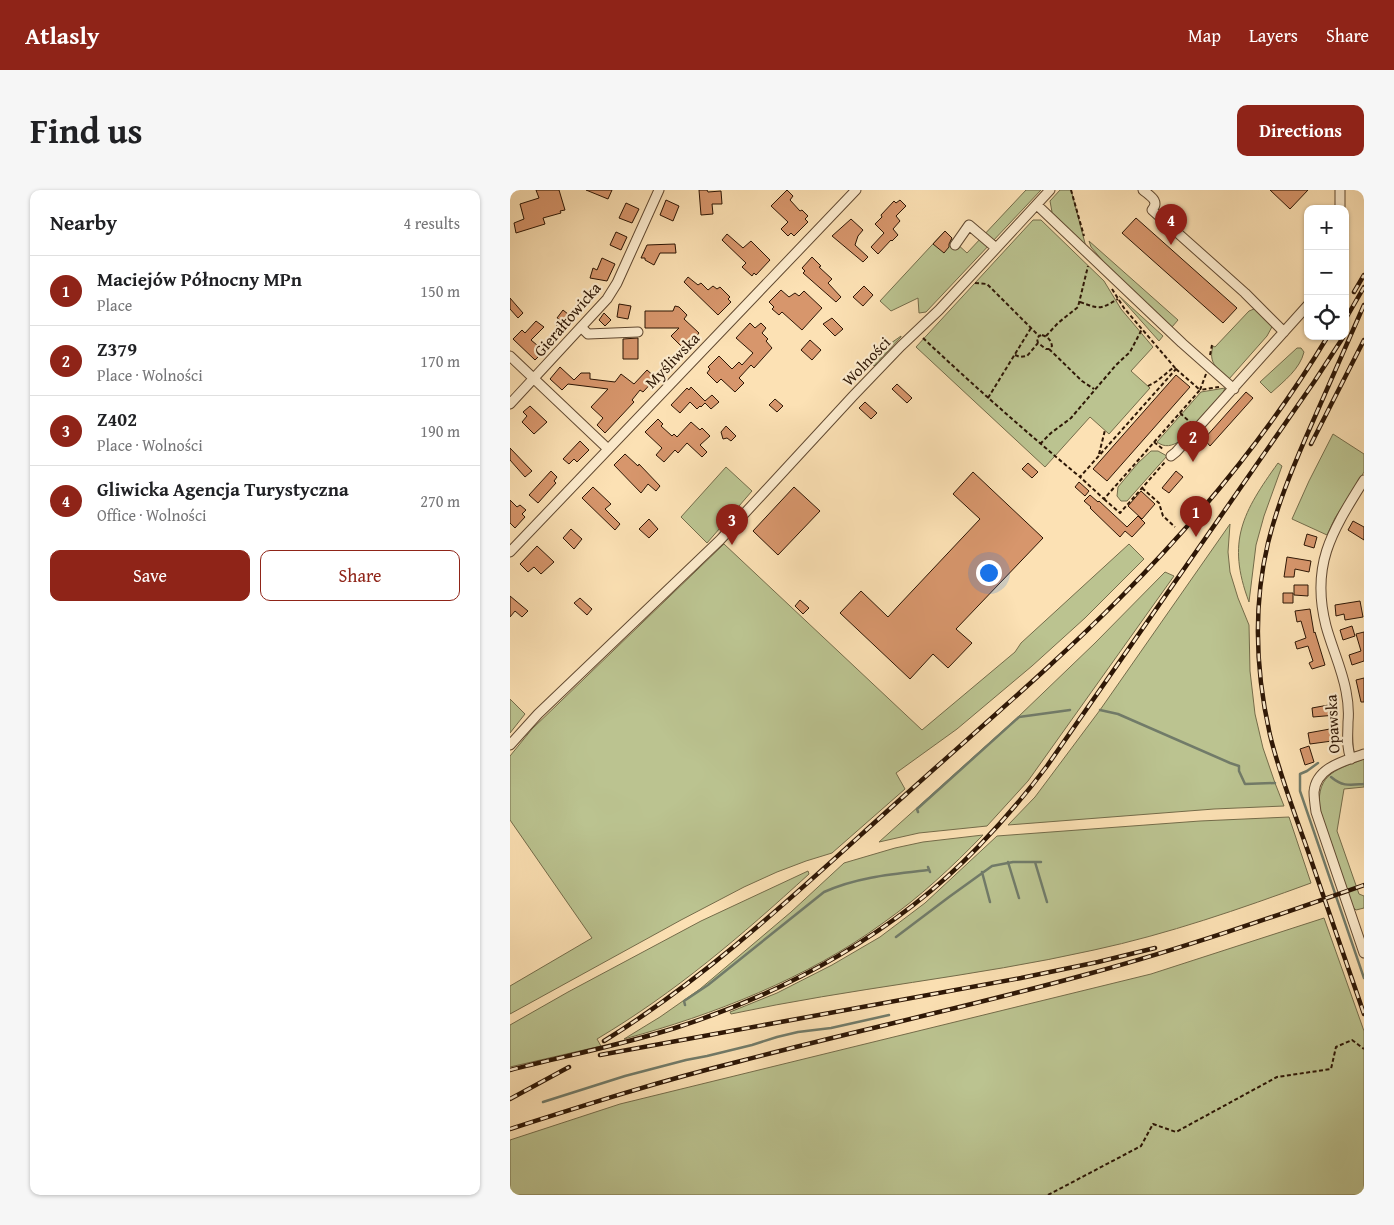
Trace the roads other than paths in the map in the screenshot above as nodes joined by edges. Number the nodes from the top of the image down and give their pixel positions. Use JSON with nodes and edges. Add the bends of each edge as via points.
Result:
{"nodes":[{"id":1,"x":659,"y":190,"type":"edge"},
{"id":2,"x":856,"y":190,"type":"edge"},
{"id":3,"x":1050,"y":190,"type":"edge"},
{"id":4,"x":1143,"y":190,"type":"edge"},
{"id":5,"x":1340,"y":190,"type":"edge"},
{"id":6,"x":1037,"y":205,"type":"junction"},
{"id":7,"x":1340,"y":205,"type":"edge"},
{"id":8,"x":955,"y":245,"type":"dead end"},
{"id":9,"x":996,"y":248,"type":"junction"},
{"id":10,"x":1304,"y":310,"type":"edge"},
{"id":11,"x":581,"y":328,"type":"junction"},
{"id":12,"x":638,"y":332,"type":"dead end"},
{"id":13,"x":1284,"y":332,"type":"junction"},
{"id":14,"x":510,"y":356,"type":"edge"},
{"id":15,"x":534,"y":378,"type":"junction"},
{"id":16,"x":1230,"y":386,"type":"junction"},
{"id":17,"x":510,"y":404,"type":"edge"},
{"id":18,"x":608,"y":449,"type":"junction"},
{"id":19,"x":1171,"y":456,"type":"road end"},
{"id":20,"x":1364,"y":480,"type":"edge"},
{"id":21,"x":510,"y":552,"type":"edge"},
{"id":22,"x":510,"y":745,"type":"edge"},
{"id":23,"x":1364,"y":754,"type":"edge"},
{"id":24,"x":1351,"y":759,"type":"junction"},
{"id":25,"x":1364,"y":954,"type":"edge"}],
"edges":[{"from":1,"to":11,"type":"street","name":"Gierałtowicka","via":[[617,283],[607,300]]},
{"from":2,"to":18,"type":"street","name":"Myśliwska"},
{"from":3,"to":6,"type":"street","name":"Wolności"},
{"from":4,"to":13,"type":"street","via":[[1154,199],[1152,210]]},
{"from":5,"to":7,"type":"street"},
{"from":6,"to":9,"type":"street","name":"Wolności"},
{"from":6,"to":16,"type":"street"},
{"from":8,"to":9,"type":"street","via":[[969,225]]},
{"from":9,"to":22,"type":"street","name":"Wolności","via":[[720,540],[538,714]]},
{"from":10,"to":13,"type":"street"},
{"from":11,"to":12,"type":"street","via":[[588,334]]},
{"from":11,"to":15,"type":"street","name":"Gierałtowicka"},
{"from":13,"to":16,"type":"street"},
{"from":14,"to":15,"type":"street"},
{"from":15,"to":17,"type":"street","name":"Gierałtowicka"},
{"from":15,"to":18,"type":"street"},
{"from":16,"to":19,"type":"street","via":[[1198,429]]},
{"from":18,"to":21,"type":"street","name":"Myśliwska"},
{"from":20,"to":24,"type":"street","name":"Opawska","via":[[1331,536],[1321,577],[1323,614],[1346,691],[1347,742]]},
{"from":23,"to":24,"type":"street"},
{"from":24,"to":25,"type":"street","name":"Opawska","via":[[1325,772],[1315,785],[1314,793],[1316,812]]}]}
